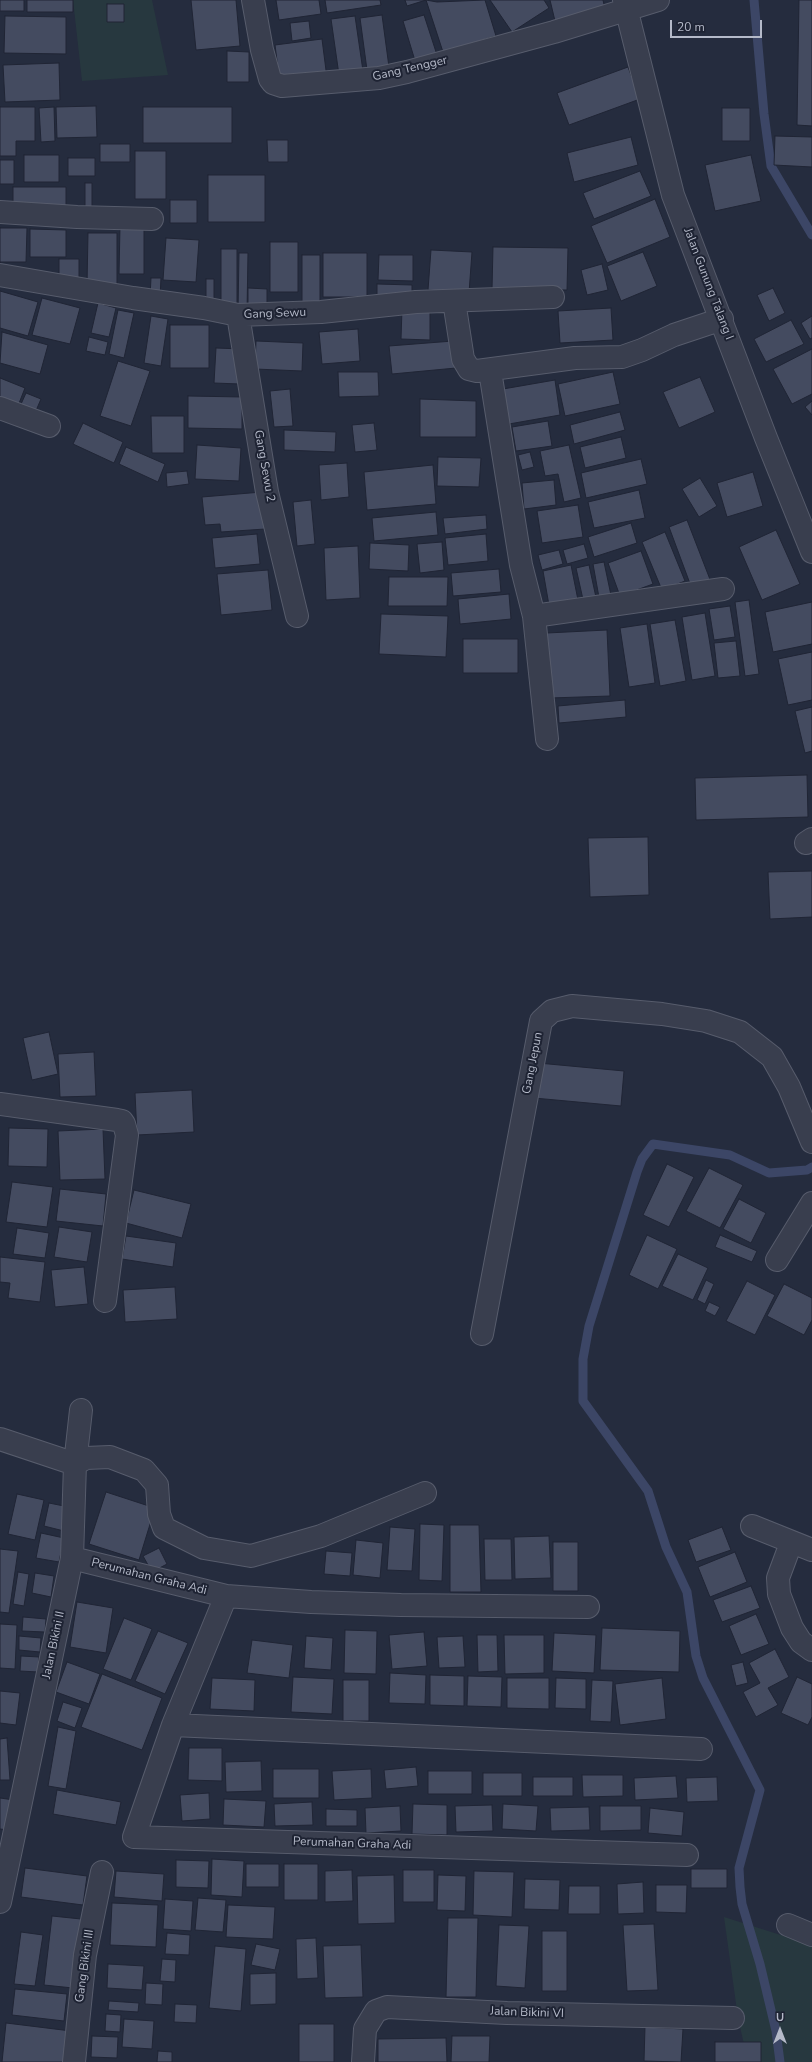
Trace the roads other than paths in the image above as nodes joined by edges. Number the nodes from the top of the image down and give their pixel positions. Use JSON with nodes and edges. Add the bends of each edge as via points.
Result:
{"nodes":[{"id":1,"x":253,"y":0,"type":"edge"},
{"id":2,"x":658,"y":0,"type":"edge"},
{"id":3,"x":625,"y":4,"type":"edge"},
{"id":4,"x":0,"y":212,"type":"edge"},
{"id":5,"x":152,"y":219,"type":"dead end"},
{"id":6,"x":0,"y":275,"type":"edge"},
{"id":7,"x":553,"y":297,"type":"dead end"},
{"id":8,"x":454,"y":300,"type":"junction"},
{"id":9,"x":238,"y":315,"type":"junction"},
{"id":10,"x":722,"y":319,"type":"junction"},
{"id":11,"x":490,"y":371,"type":"junction"},
{"id":12,"x":0,"y":408,"type":"edge"},
{"id":13,"x":49,"y":426,"type":"dead end"},
{"id":14,"x":812,"y":552,"type":"edge"},
{"id":15,"x":723,"y":589,"type":"dead end"},
{"id":16,"x":297,"y":616,"type":"dead end"},
{"id":17,"x":534,"y":616,"type":"junction"},
{"id":18,"x":547,"y":739,"type":"dead end"},
{"id":19,"x":0,"y":1104,"type":"edge"},
{"id":20,"x":810,"y":1136,"type":"edge"},
{"id":21,"x":812,"y":1202,"type":"edge"},
{"id":22,"x":776,"y":1260,"type":"dead end"},
{"id":23,"x":105,"y":1301,"type":"dead end"},
{"id":24,"x":482,"y":1334,"type":"dead end"},
{"id":25,"x":81,"y":1410,"type":"dead end"},
{"id":26,"x":0,"y":1439,"type":"edge"},
{"id":27,"x":75,"y":1464,"type":"junction"},
{"id":28,"x":425,"y":1494,"type":"dead end"},
{"id":29,"x":752,"y":1526,"type":"dead end"},
{"id":30,"x":791,"y":1543,"type":"junction"},
{"id":31,"x":812,"y":1550,"type":"edge"},
{"id":32,"x":72,"y":1558,"type":"junction"},
{"id":33,"x":226,"y":1596,"type":"junction"},
{"id":34,"x":588,"y":1607,"type":"dead end"},
{"id":35,"x":812,"y":1650,"type":"edge"},
{"id":36,"x":173,"y":1725,"type":"junction"},
{"id":37,"x":701,"y":1749,"type":"dead end"},
{"id":38,"x":687,"y":1855,"type":"dead end"},
{"id":39,"x":102,"y":1872,"type":"dead end"},
{"id":40,"x":0,"y":1902,"type":"edge"},
{"id":41,"x":788,"y":1926,"type":"dead end"},
{"id":42,"x":812,"y":1935,"type":"edge"},
{"id":43,"x":733,"y":2018,"type":"dead end"},
{"id":44,"x":74,"y":2062,"type":"edge"},
{"id":45,"x":363,"y":2062,"type":"edge"}],
"edges":[{"from":1,"to":3,"type":"street","name":"Gang Tengger","via":[[270,79],[282,86],[380,78],[407,72],[554,32]]},
{"from":2,"to":3,"type":"street","name":"Gang Tengger"},
{"from":3,"to":10,"type":"street","name":"Jalan Gunung Talang I","via":[[674,195]]},
{"from":4,"to":5,"type":"street"},
{"from":6,"to":9,"type":"street","name":"Gang Sewu"},
{"from":7,"to":8,"type":"street","name":"Gang Sewu"},
{"from":8,"to":9,"type":"street","name":"Gang Sewu","via":[[321,312]]},
{"from":8,"to":11,"type":"street","via":[[465,366],[473,371]]},
{"from":9,"to":16,"type":"street","name":"Gang Sewu 2","via":[[267,492]]},
{"from":10,"to":11,"type":"street","via":[[674,335],[622,357],[569,358]]},
{"from":10,"to":14,"type":"street","name":"Jalan Gunung Talang I"},
{"from":11,"to":17,"type":"street","via":[[521,565]]},
{"from":12,"to":13,"type":"street"},
{"from":15,"to":17,"type":"street"},
{"from":17,"to":18,"type":"street"},
{"from":19,"to":23,"type":"street","via":[[117,1120],[124,1124],[127,1135]]},
{"from":20,"to":24,"type":"street","name":"Gang Jepun","via":[[789,1087],[772,1057],[740,1032],[706,1021],[662,1014],[572,1006],[552,1011],[541,1021]]},
{"from":21,"to":22,"type":"street"},
{"from":25,"to":27,"type":"street","name":"Jalan Bikini II"},
{"from":26,"to":27,"type":"street"},
{"from":27,"to":28,"type":"street","via":[[86,1458],[110,1457],[144,1470],[157,1485],[159,1514],[164,1528],[204,1548],[251,1556],[321,1536]]},
{"from":27,"to":32,"type":"street","name":"Jalan Bikini II"},
{"from":29,"to":30,"type":"street"},
{"from":30,"to":31,"type":"street"},
{"from":30,"to":35,"type":"street","via":[[778,1578],[778,1594],[792,1628],[801,1642]]},
{"from":32,"to":33,"type":"street","name":"Perumahan Graha Adi"},
{"from":32,"to":40,"type":"street","name":"Jalan Bikini II"},
{"from":33,"to":34,"type":"street","name":"Perumahan Graha Adi","via":[[393,1605]]},
{"from":33,"to":36,"type":"street","name":"Perumahan Graha Adi"},
{"from":36,"to":37,"type":"street"},
{"from":36,"to":38,"type":"street","name":"Perumahan Graha Adi","via":[[134,1837]]},
{"from":39,"to":44,"type":"street","name":"Gang Bikini III","via":[[85,1955]]},
{"from":41,"to":42,"type":"street"},
{"from":43,"to":45,"type":"street","name":"Jalan Bikini VI","via":[[507,2013],[386,2007],[376,2011],[365,2028]]}]}
